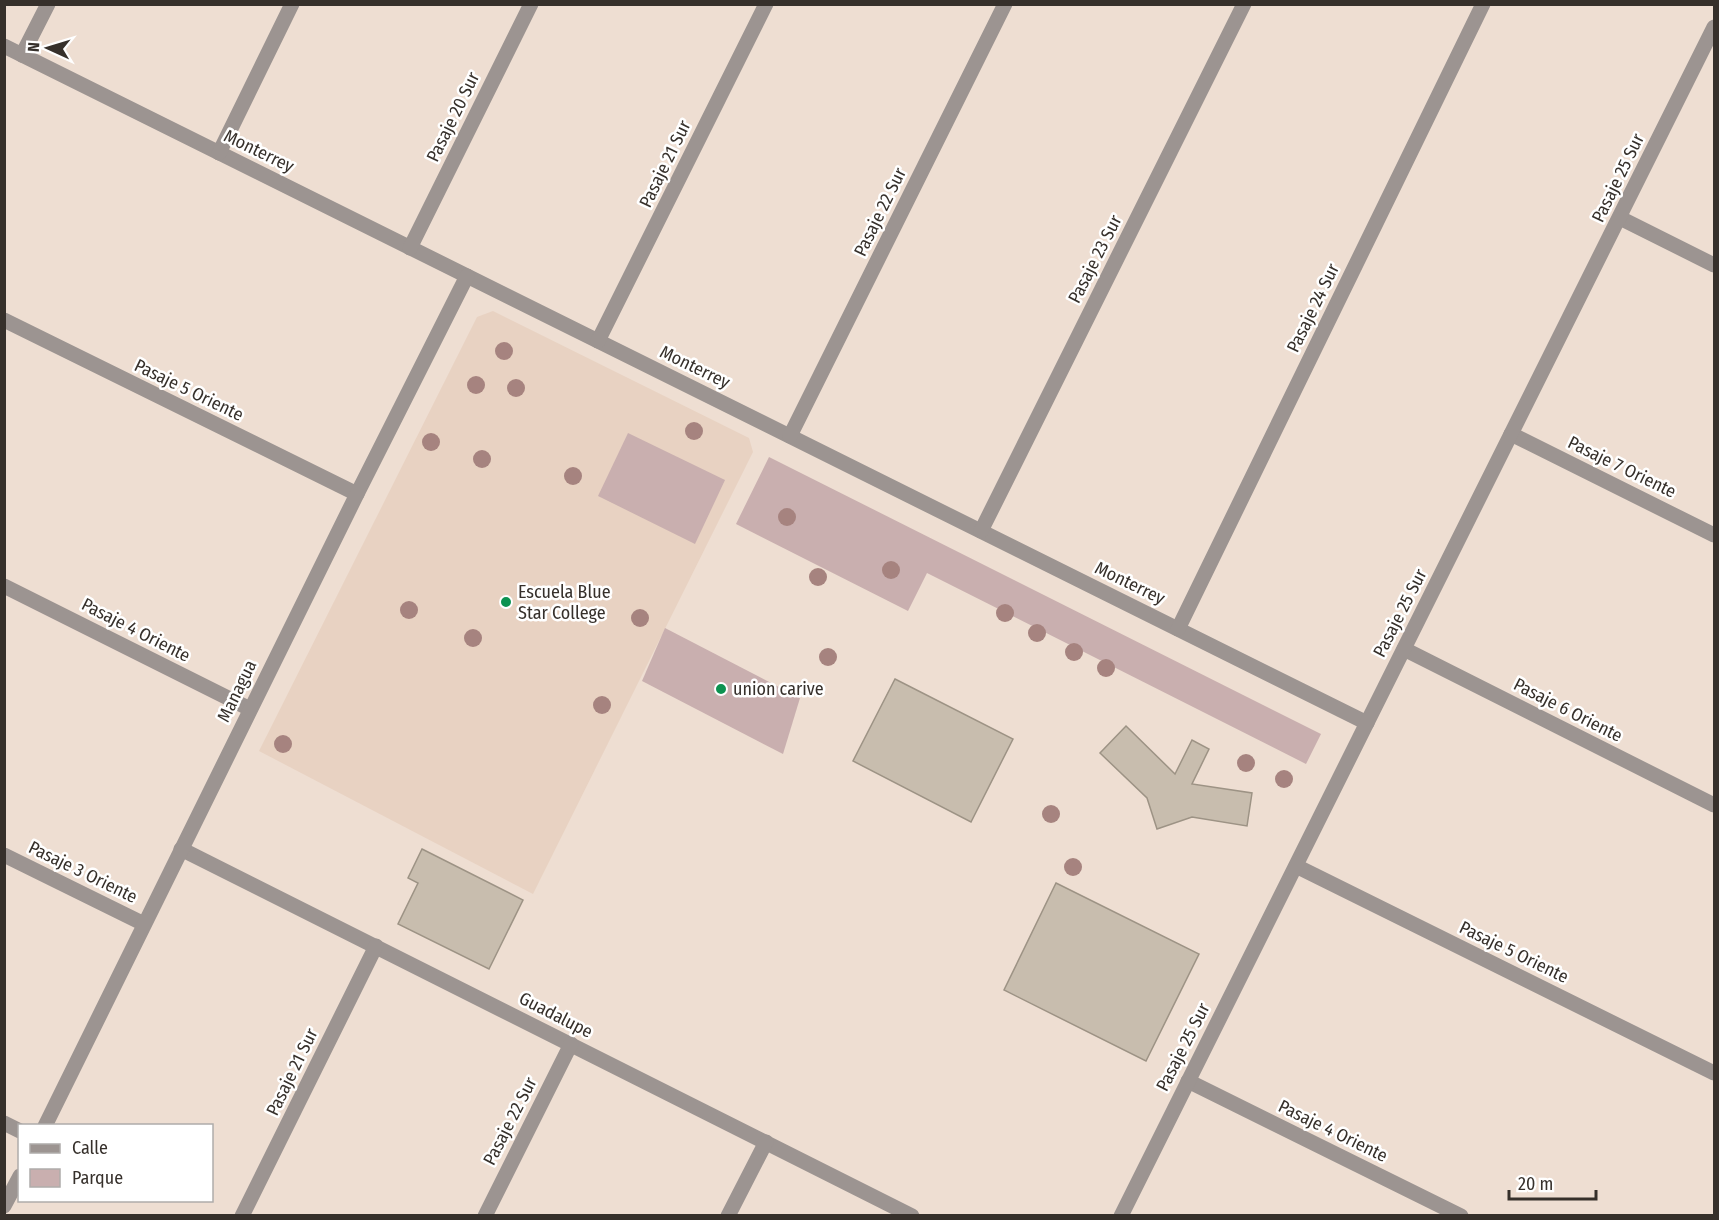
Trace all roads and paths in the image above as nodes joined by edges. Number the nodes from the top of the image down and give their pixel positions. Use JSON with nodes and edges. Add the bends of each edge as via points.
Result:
{"nodes":[{"id":1,"x":48,"y":4,"type":"edge"},
{"id":2,"x":292,"y":4,"type":"edge"},
{"id":3,"x":531,"y":4,"type":"edge"},
{"id":4,"x":766,"y":4,"type":"edge"},
{"id":5,"x":1005,"y":4,"type":"edge"},
{"id":6,"x":1244,"y":4,"type":"edge"},
{"id":7,"x":1483,"y":4,"type":"edge"},
{"id":8,"x":1714,"y":27,"type":"edge"},
{"id":9,"x":4,"y":46,"type":"edge"},
{"id":10,"x":22,"y":55,"type":"junction"},
{"id":11,"x":219,"y":153,"type":"junction"},
{"id":12,"x":1620,"y":218,"type":"junction"},
{"id":13,"x":410,"y":248,"type":"junction"},
{"id":14,"x":1714,"y":265,"type":"edge"},
{"id":15,"x":467,"y":276,"type":"junction"},
{"id":16,"x":4,"y":320,"type":"edge"},
{"id":17,"x":598,"y":341,"type":"junction"},
{"id":18,"x":1511,"y":434,"type":"junction"},
{"id":19,"x":790,"y":436,"type":"junction"},
{"id":20,"x":357,"y":494,"type":"junction"},
{"id":21,"x":981,"y":531,"type":"junction"},
{"id":22,"x":1714,"y":535,"type":"edge"},
{"id":23,"x":4,"y":586,"type":"edge"},
{"id":24,"x":1178,"y":629,"type":"junction"},
{"id":25,"x":1404,"y":649,"type":"junction"},
{"id":26,"x":250,"y":709,"type":"junction"},
{"id":27,"x":1367,"y":723,"type":"junction"},
{"id":28,"x":1714,"y":805,"type":"edge"},
{"id":29,"x":181,"y":849,"type":"junction"},
{"id":30,"x":4,"y":855,"type":"edge"},
{"id":31,"x":1296,"y":866,"type":"junction"},
{"id":32,"x":144,"y":924,"type":"junction"},
{"id":33,"x":376,"y":946,"type":"junction"},
{"id":34,"x":571,"y":1044,"type":"junction"},
{"id":35,"x":1714,"y":1073,"type":"edge"},
{"id":36,"x":1188,"y":1081,"type":"junction"},
{"id":37,"x":4,"y":1123,"type":"edge"},
{"id":38,"x":45,"y":1124,"type":"edge"},
{"id":39,"x":18,"y":1130,"type":"edge"},
{"id":40,"x":766,"y":1142,"type":"junction"},
{"id":41,"x":18,"y":1180,"type":"edge"},
{"id":42,"x":4,"y":1206,"type":"edge"},
{"id":43,"x":242,"y":1215,"type":"edge"},
{"id":44,"x":485,"y":1215,"type":"edge"},
{"id":45,"x":728,"y":1215,"type":"edge"},
{"id":46,"x":912,"y":1215,"type":"edge"},
{"id":47,"x":1121,"y":1215,"type":"edge"},
{"id":48,"x":1461,"y":1215,"type":"edge"}],
"edges":[{"from":1,"to":10,"type":"street"},
{"from":2,"to":11,"type":"street"},
{"from":3,"to":13,"type":"street","name":"Pasaje 20 Sur"},
{"from":4,"to":17,"type":"street","name":"Pasaje 21 Sur"},
{"from":5,"to":19,"type":"street","name":"Pasaje 22 Sur"},
{"from":6,"to":21,"type":"street","name":"Pasaje 23 Sur"},
{"from":7,"to":24,"type":"street","name":"Pasaje 24 Sur"},
{"from":8,"to":12,"type":"street","name":"Pasaje 25 Sur"},
{"from":9,"to":10,"type":"street","name":"Monterrey"},
{"from":10,"to":11,"type":"street","name":"Monterrey"},
{"from":11,"to":13,"type":"street","name":"Monterrey"},
{"from":12,"to":14,"type":"street"},
{"from":12,"to":18,"type":"street","name":"Pasaje 25 Sur"},
{"from":13,"to":15,"type":"street","name":"Monterrey"},
{"from":15,"to":17,"type":"street","name":"Monterrey"},
{"from":15,"to":20,"type":"street","name":"Managua"},
{"from":16,"to":20,"type":"street","name":"Pasaje 5 Oriente"},
{"from":17,"to":19,"type":"street","name":"Monterrey"},
{"from":18,"to":22,"type":"street","name":"Pasaje 7 Oriente"},
{"from":18,"to":25,"type":"street","name":"Pasaje 25 Sur"},
{"from":19,"to":21,"type":"street","name":"Monterrey"},
{"from":20,"to":26,"type":"street","name":"Managua"},
{"from":21,"to":24,"type":"street","name":"Monterrey"},
{"from":23,"to":26,"type":"street","name":"Pasaje 4 Oriente"},
{"from":24,"to":27,"type":"street","name":"Monterrey"},
{"from":25,"to":27,"type":"street","name":"Pasaje 25 Sur"},
{"from":25,"to":28,"type":"street","name":"Pasaje 6 Oriente"},
{"from":26,"to":29,"type":"street","name":"Managua"},
{"from":27,"to":31,"type":"street","name":"Pasaje 25 Sur"},
{"from":29,"to":32,"type":"street","name":"Managua"},
{"from":29,"to":33,"type":"street","name":"Guadalupe"},
{"from":30,"to":32,"type":"street","name":"Pasaje 3 Oriente"},
{"from":31,"to":35,"type":"street","name":"Pasaje 5 Oriente"},
{"from":31,"to":36,"type":"street","name":"Pasaje 25 Sur"},
{"from":32,"to":38,"type":"street","name":"Managua"},
{"from":33,"to":34,"type":"street","name":"Guadalupe"},
{"from":33,"to":43,"type":"street","name":"Pasaje 21 Sur"},
{"from":34,"to":40,"type":"street","name":"Guadalupe"},
{"from":34,"to":44,"type":"street","name":"Pasaje 22 Sur"},
{"from":36,"to":47,"type":"street","name":"Pasaje 25 Sur"},
{"from":36,"to":48,"type":"street","name":"Pasaje 4 Oriente"},
{"from":37,"to":39,"type":"street"},
{"from":40,"to":45,"type":"street"},
{"from":40,"to":46,"type":"street","name":"Guadalupe"},
{"from":41,"to":42,"type":"street"}]}
